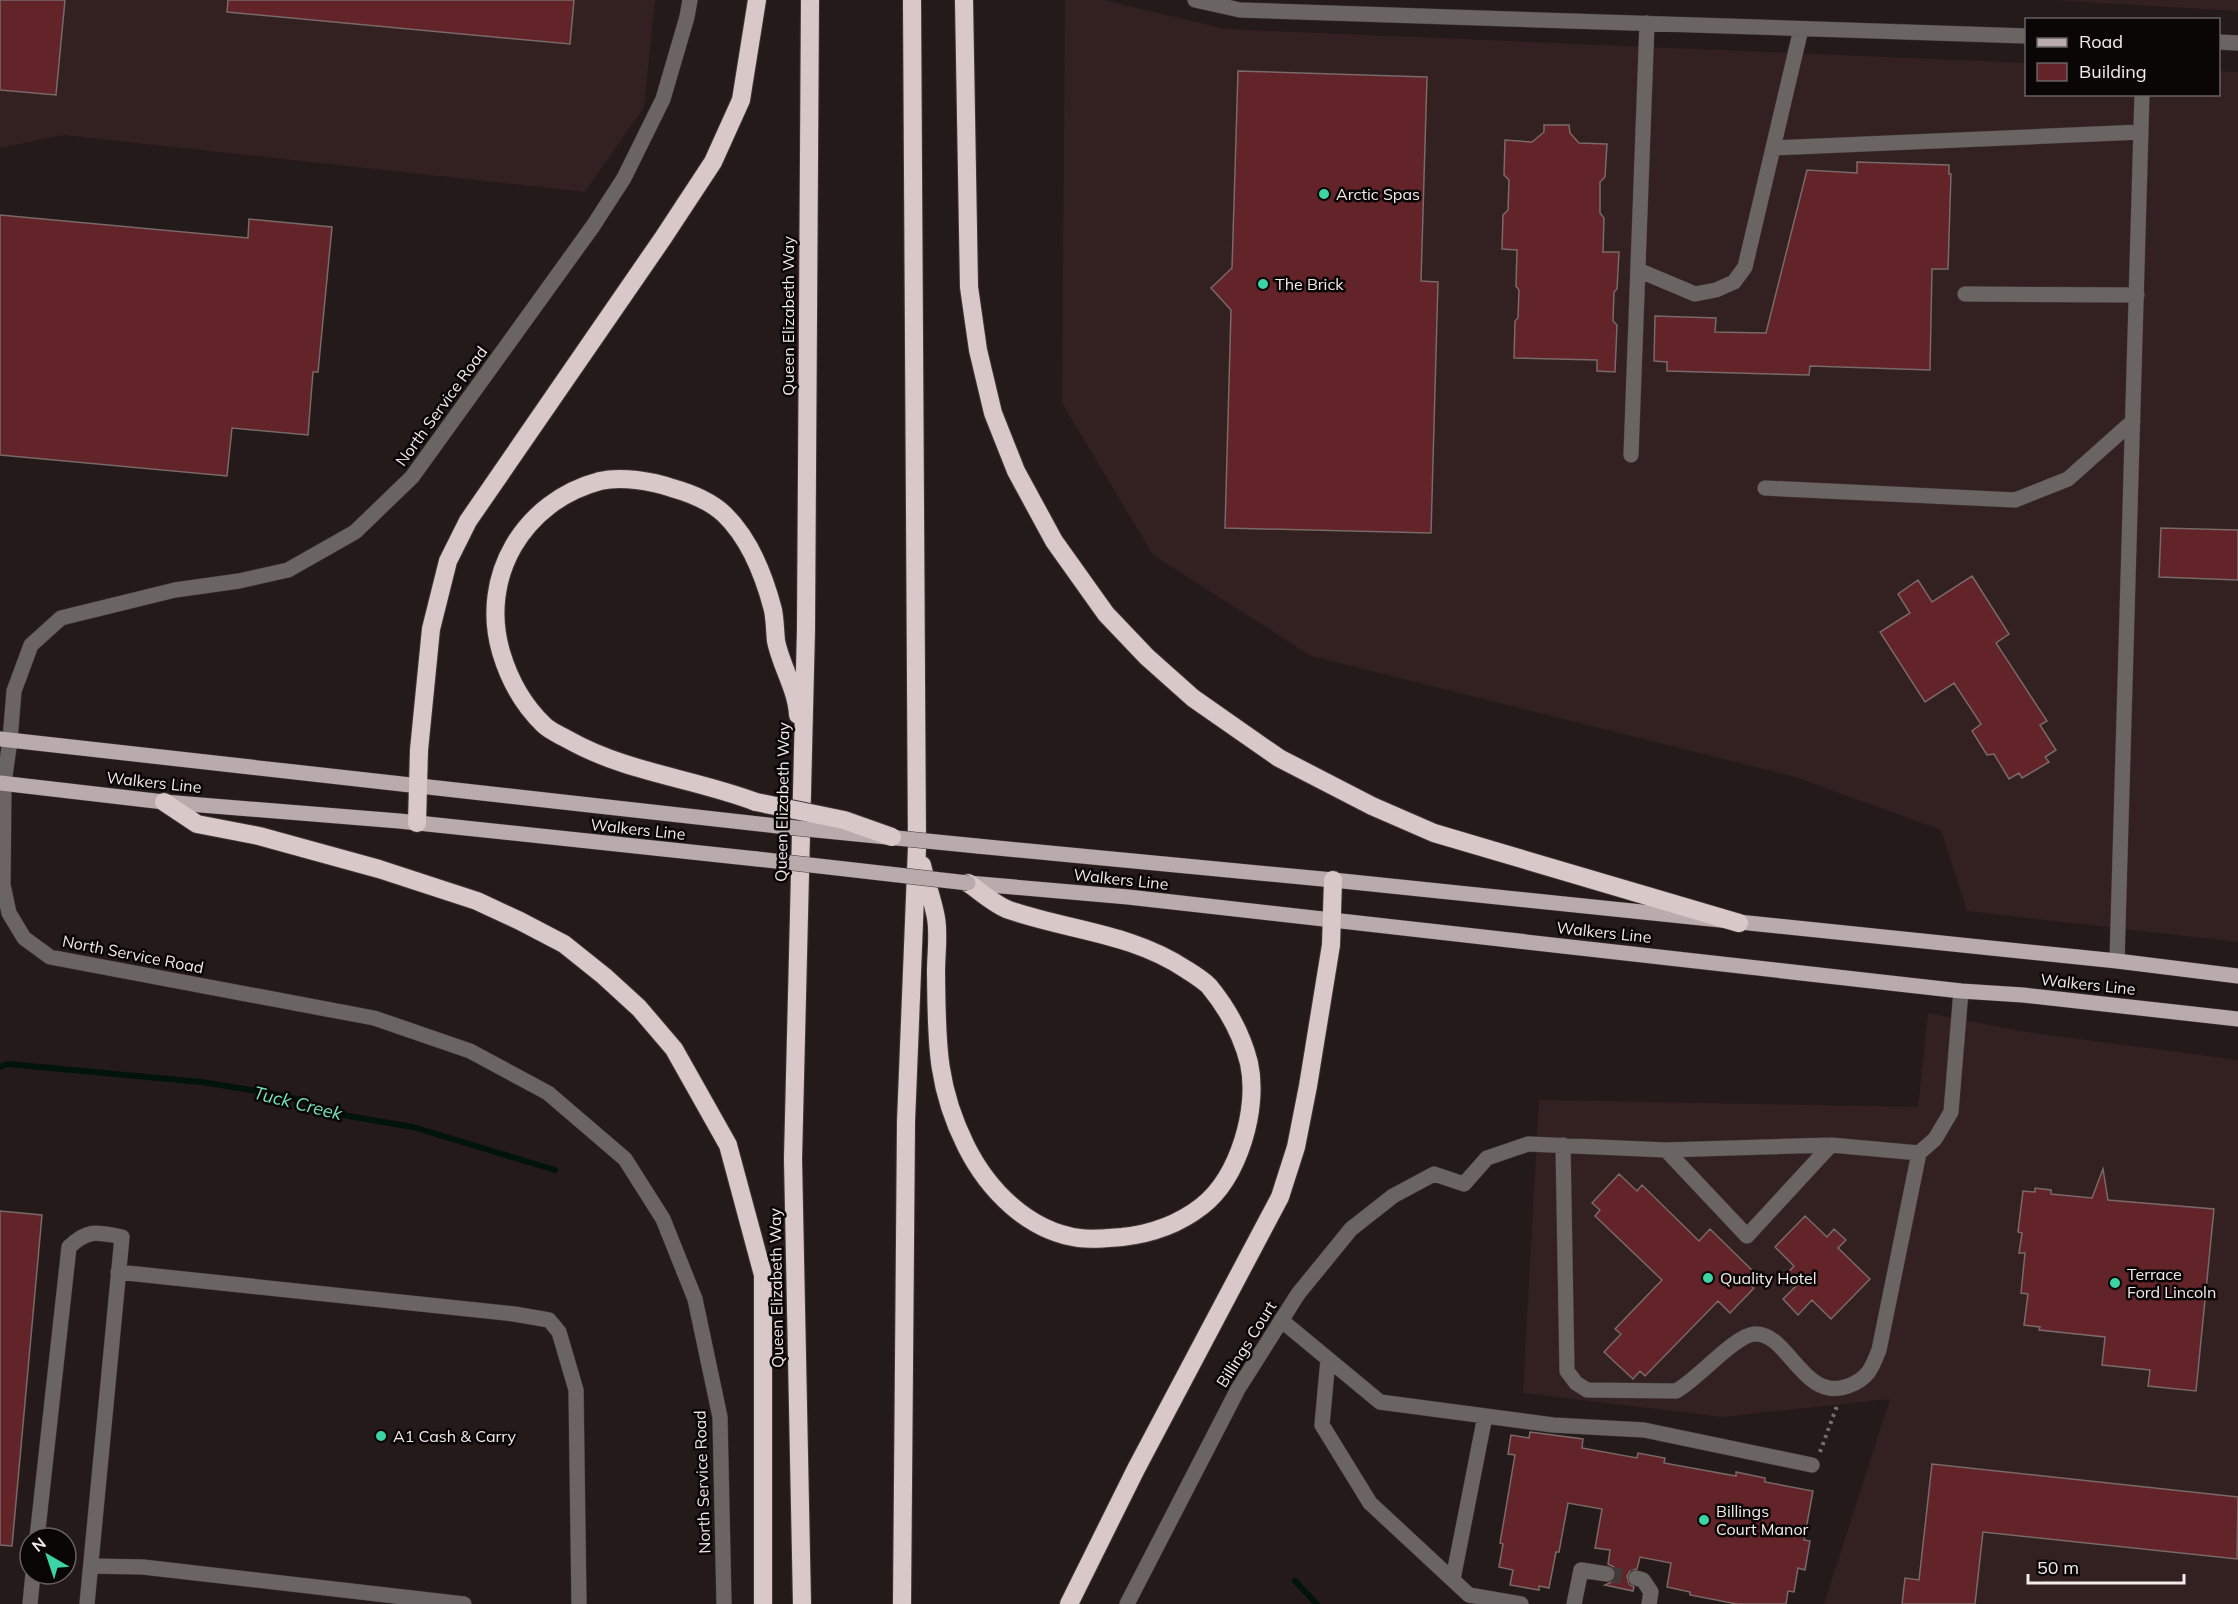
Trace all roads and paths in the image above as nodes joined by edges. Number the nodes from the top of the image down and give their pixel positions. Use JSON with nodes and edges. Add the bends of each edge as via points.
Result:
{"nodes":[{"id":1,"x":690,"y":0,"type":"edge"},
{"id":2,"x":757,"y":0,"type":"edge"},
{"id":3,"x":810,"y":0,"type":"edge"},
{"id":4,"x":912,"y":0,"type":"edge"},
{"id":5,"x":964,"y":0,"type":"edge"},
{"id":6,"x":1195,"y":0,"type":"edge"},
{"id":7,"x":1647,"y":23,"type":"junction"},
{"id":8,"x":1801,"y":29,"type":"junction"},
{"id":9,"x":2025,"y":36,"type":"edge"},
{"id":10,"x":2220,"y":42,"type":"edge"},
{"id":11,"x":2238,"y":43,"type":"edge"},
{"id":12,"x":2142,"y":96,"type":"edge"},
{"id":13,"x":2141,"y":132,"type":"junction"},
{"id":14,"x":1773,"y":148,"type":"junction"},
{"id":15,"x":1638,"y":270,"type":"junction"},
{"id":16,"x":1965,"y":294,"type":"dead end"},
{"id":17,"x":2137,"y":295,"type":"junction"},
{"id":18,"x":2133,"y":421,"type":"junction"},
{"id":19,"x":1631,"y":455,"type":"dead end"},
{"id":20,"x":1765,"y":488,"type":"dead end"},
{"id":21,"x":5,"y":740,"type":"edge"},
{"id":22,"x":2,"y":783,"type":"edge"},
{"id":23,"x":418,"y":785,"type":"junction"},
{"id":24,"x":164,"y":802,"type":"junction"},
{"id":25,"x":417,"y":823,"type":"junction"},
{"id":26,"x":892,"y":837,"type":"junction"},
{"id":27,"x":917,"y":847,"type":"junction"},
{"id":28,"x":1333,"y":880,"type":"junction"},
{"id":29,"x":968,"y":883,"type":"junction"},
{"id":30,"x":3,"y":895,"type":"edge"},
{"id":31,"x":1331,"y":921,"type":"junction"},
{"id":32,"x":1739,"y":923,"type":"junction"},
{"id":33,"x":2117,"y":961,"type":"junction"},
{"id":34,"x":2238,"y":976,"type":"edge"},
{"id":35,"x":1961,"y":991,"type":"junction"},
{"id":36,"x":2238,"y":1019,"type":"edge"},
{"id":37,"x":1563,"y":1145,"type":"junction"},
{"id":38,"x":1832,"y":1146,"type":"junction"},
{"id":39,"x":1666,"y":1150,"type":"junction"},
{"id":40,"x":1919,"y":1153,"type":"junction"},
{"id":41,"x":793,"y":1159,"type":"junction"},
{"id":42,"x":118,"y":1272,"type":"junction"},
{"id":43,"x":1281,"y":1320,"type":"junction"},
{"id":44,"x":1328,"y":1359,"type":"junction"},
{"id":45,"x":1839,"y":1390,"type":"junction"},
{"id":46,"x":1485,"y":1416,"type":"junction"},
{"id":47,"x":1812,"y":1465,"type":"joint"},
{"id":48,"x":38,"y":1526,"type":"edge"},
{"id":49,"x":91,"y":1566,"type":"junction"},
{"id":50,"x":1606,"y":1574,"type":"tunnel mouth"},
{"id":51,"x":1636,"y":1578,"type":"dead end"},
{"id":52,"x":1453,"y":1580,"type":"junction"},
{"id":53,"x":32,"y":1586,"type":"edge"},
{"id":54,"x":30,"y":1604,"type":"edge"},
{"id":55,"x":87,"y":1604,"type":"edge"},
{"id":56,"x":465,"y":1604,"type":"edge"},
{"id":57,"x":579,"y":1604,"type":"edge"},
{"id":58,"x":724,"y":1604,"type":"edge"},
{"id":59,"x":762,"y":1604,"type":"edge"},
{"id":60,"x":802,"y":1604,"type":"edge"},
{"id":61,"x":902,"y":1604,"type":"edge"},
{"id":62,"x":1069,"y":1604,"type":"edge"},
{"id":63,"x":1127,"y":1604,"type":"edge"},
{"id":64,"x":1521,"y":1604,"type":"edge"},
{"id":65,"x":1574,"y":1604,"type":"edge"},
{"id":66,"x":1649,"y":1604,"type":"edge"}],
"edges":[{"from":1,"to":21,"type":"street","name":"North Service Road","via":[[663,99],[624,178],[412,477],[354,532],[288,570],[175,590],[61,618],[31,645],[15,691]]},
{"from":2,"to":23,"type":"highway","via":[[741,100],[713,162],[468,521],[448,561],[431,629]]},
{"from":3,"to":41,"type":"highway","name":"Queen Elizabeth Way","via":[[806,629]]},
{"from":4,"to":27,"type":"highway"},
{"from":5,"to":32,"type":"highway","via":[[969,287],[978,350],[993,413],[1016,471],[1054,541],[1106,614],[1193,698],[1279,758],[1372,806],[1434,833]]},
{"from":6,"to":7,"type":"street","via":[[1240,10]]},
{"from":7,"to":8,"type":"street"},
{"from":7,"to":15,"type":"street"},
{"from":8,"to":9,"type":"street"},
{"from":8,"to":14,"type":"street"},
{"from":10,"to":11,"type":"street"},
{"from":12,"to":13,"type":"street"},
{"from":13,"to":14,"type":"street"},
{"from":13,"to":17,"type":"street"},
{"from":14,"to":15,"type":"street","via":[[1744,267],[1734,282],[1695,294]]},
{"from":15,"to":19,"type":"street"},
{"from":16,"to":17,"type":"street"},
{"from":17,"to":18,"type":"street"},
{"from":18,"to":20,"type":"street","via":[[2068,479],[2016,500]]},
{"from":18,"to":33,"type":"street"},
{"from":21,"to":22,"type":"street","name":"North Service Road"},
{"from":21,"to":23,"type":"main road","name":"Walkers Line"},
{"from":22,"to":24,"type":"main road","name":"Walkers Line"},
{"from":22,"to":30,"type":"street","name":"North Service Road"},
{"from":23,"to":25,"type":"highway"},
{"from":23,"to":26,"type":"main road","name":"Walkers Line","bridge":true},
{"from":24,"to":25,"type":"main road","name":"Walkers Line"},
{"from":24,"to":59,"type":"highway","via":[[197,824],[379,869],[477,901],[520,921],[564,944],[604,976],[639,1008],[674,1049],[728,1145],[763,1275]]},
{"from":25,"to":29,"type":"main road","name":"Walkers Line","bridge":true},
{"from":26,"to":28,"type":"main road","name":"Walkers Line","bridge":true},
{"from":26,"to":41,"type":"highway","bridge":true,"via":[[844,820],[756,802],[624,765],[545,726],[520,697],[495,631],[497,589],[508,555],[525,529],[563,494],[602,480],[645,480],[694,495],[723,513],[758,563],[798,711]]},
{"from":27,"to":29,"type":"highway","via":[[936,919],[937,1049],[942,1083],[953,1118],[984,1178],[1030,1220],[1054,1232],[1080,1238],[1145,1235],[1203,1205],[1236,1160],[1252,1093],[1249,1063],[1225,1008],[1206,983],[1144,946],[1006,909]]},
{"from":27,"to":61,"type":"highway","via":[[906,1122]]},
{"from":28,"to":31,"type":"highway"},
{"from":28,"to":32,"type":"main road","name":"Walkers Line"},
{"from":29,"to":31,"type":"main road","name":"Walkers Line"},
{"from":30,"to":58,"type":"street","name":"North Service Road","via":[[24,938],[50,957],[374,1018],[470,1051],[548,1093],[624,1160],[663,1219],[695,1299],[720,1417]]},
{"from":31,"to":35,"type":"main road","name":"Walkers Line"},
{"from":31,"to":62,"type":"highway","via":[[1308,1086],[1296,1147],[1280,1197]]},
{"from":32,"to":33,"type":"main road","name":"Walkers Line"},
{"from":33,"to":34,"type":"main road","name":"Walkers Line"},
{"from":35,"to":36,"type":"main road","name":"Walkers Line"},
{"from":35,"to":40,"type":"street","via":[[1951,1112],[1935,1139]]},
{"from":37,"to":39,"type":"street"},
{"from":37,"to":43,"type":"street","name":"Billings Court","via":[[1528,1144],[1506,1150],[1487,1158],[1464,1184],[1434,1174],[1393,1196],[1351,1229]]},
{"from":37,"to":45,"type":"street","via":[[1567,1371],[1576,1383],[1587,1390],[1676,1391],[1742,1337],[1755,1334],[1770,1337],[1815,1383]]},
{"from":38,"to":39,"type":"street"},
{"from":38,"to":39,"type":"street","via":[[1747,1236]]},
{"from":38,"to":40,"type":"street"},
{"from":40,"to":45,"type":"street","via":[[1879,1350],[1870,1373]]},
{"from":41,"to":60,"type":"highway","name":"Queen Elizabeth Way"},
{"from":42,"to":48,"type":"street","via":[[122,1237],[95,1232],[80,1237],[69,1247]]},
{"from":42,"to":49,"type":"street"},
{"from":42,"to":57,"type":"street","via":[[549,1320],[559,1332],[576,1390]]},
{"from":43,"to":44,"type":"street"},
{"from":43,"to":63,"type":"street","name":"Billings Court","via":[[1238,1389]]},
{"from":44,"to":46,"type":"street","via":[[1380,1402]]},
{"from":44,"to":52,"type":"street","via":[[1322,1425],[1370,1503]]},
{"from":45,"to":47,"type":"path","via":[[1828,1433]]},
{"from":46,"to":47,"type":"street","via":[[1553,1425],[1644,1430]]},
{"from":46,"to":52,"type":"street"},
{"from":49,"to":55,"type":"street"},
{"from":49,"to":56,"type":"street","via":[[143,1567]]},
{"from":50,"to":65,"type":"street","via":[[1581,1570]]},
{"from":51,"to":66,"type":"street","via":[[1651,1593]]},
{"from":52,"to":64,"type":"street","via":[[1469,1595]]},
{"from":53,"to":54,"type":"street"}]}
